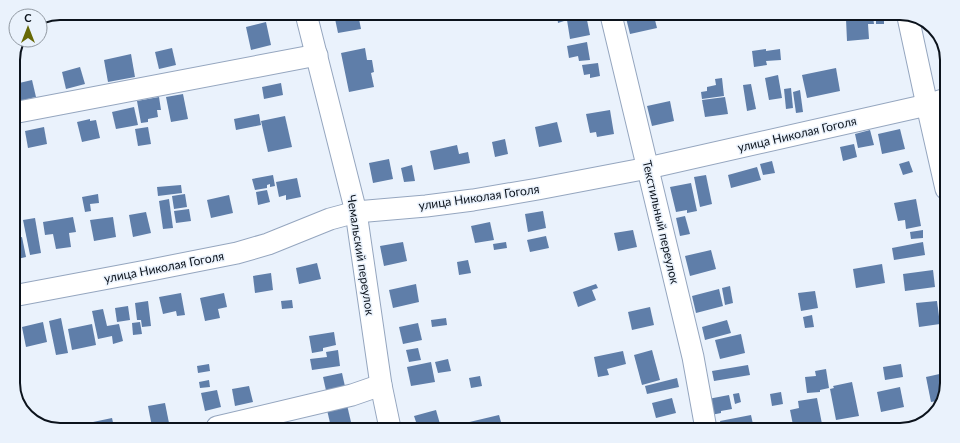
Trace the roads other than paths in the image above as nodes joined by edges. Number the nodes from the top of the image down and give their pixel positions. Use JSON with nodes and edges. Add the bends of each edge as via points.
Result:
{"nodes":[{"id":1,"x":308,"y":20,"type":"edge"},
{"id":2,"x":611,"y":20,"type":"edge"},
{"id":3,"x":909,"y":21,"type":"edge"},
{"id":4,"x":317,"y":55,"type":"junction"},
{"id":5,"x":940,"y":101,"type":"edge"},
{"id":6,"x":927,"y":105,"type":"junction"},
{"id":7,"x":20,"y":112,"type":"edge"},
{"id":8,"x":940,"y":162,"type":"edge"},
{"id":9,"x":648,"y":168,"type":"junction"},
{"id":10,"x":356,"y":212,"type":"junction"},
{"id":11,"x":20,"y":295,"type":"edge"},
{"id":12,"x":380,"y":385,"type":"junction"},
{"id":13,"x":233,"y":423,"type":"edge"},
{"id":14,"x":389,"y":423,"type":"edge"},
{"id":15,"x":705,"y":423,"type":"edge"}],
"edges":[{"from":1,"to":4,"type":"street","name":"Чемальский переулок"},
{"from":2,"to":9,"type":"street","name":"Текстильный переулок"},
{"from":3,"to":6,"type":"street"},
{"from":4,"to":7,"type":"street"},
{"from":4,"to":10,"type":"street","name":"Чемальский переулок"},
{"from":5,"to":6,"type":"street","name":"улица Николая Гоголя"},
{"from":6,"to":8,"type":"street"},
{"from":6,"to":9,"type":"street","name":"улица Николая Гоголя"},
{"from":9,"to":10,"type":"street","name":"улица Николая Гоголя","via":[[474,200]]},
{"from":9,"to":15,"type":"street","name":"Текстильный переулок","via":[[693,358]]},
{"from":10,"to":11,"type":"street","name":"улица Николая Гоголя","via":[[237,253]]},
{"from":10,"to":12,"type":"street","name":"Чемальский переулок"},
{"from":12,"to":13,"type":"street","via":[[352,395]]},
{"from":12,"to":14,"type":"street","name":"Чемальский переулок"}]}
